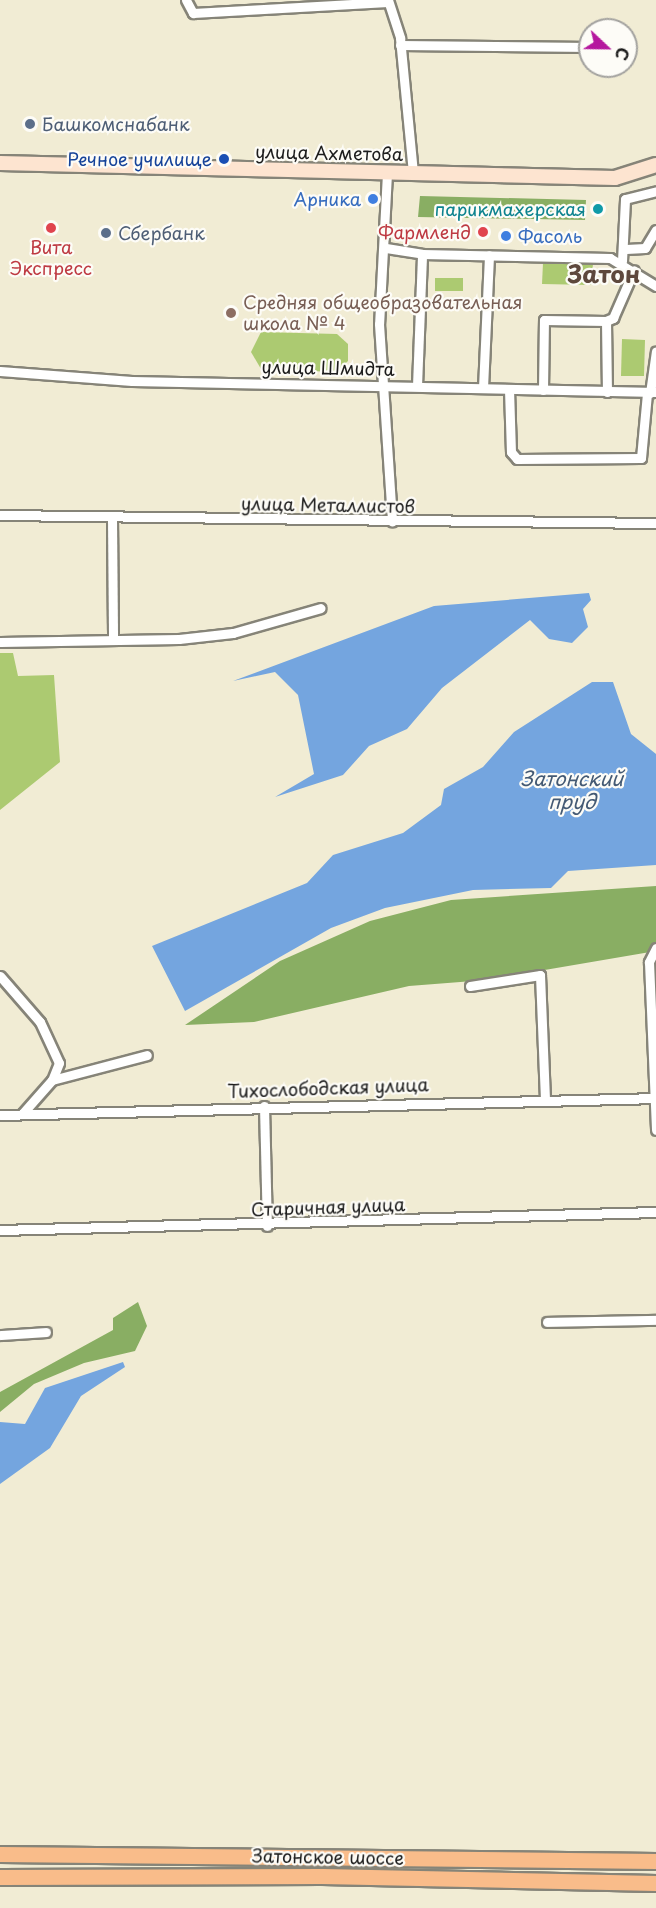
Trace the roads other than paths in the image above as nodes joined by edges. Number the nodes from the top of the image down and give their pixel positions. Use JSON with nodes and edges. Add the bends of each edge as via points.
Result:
{"nodes":[{"id":1,"x":186,"y":0,"type":"edge"},
{"id":2,"x":388,"y":1,"type":"edge"},
{"id":3,"x":400,"y":45,"type":"junction"},
{"id":4,"x":578,"y":47,"type":"edge"},
{"id":5,"x":0,"y":163,"type":"edge"},
{"id":6,"x":656,"y":165,"type":"edge"},
{"id":7,"x":387,"y":173,"type":"junction"},
{"id":8,"x":413,"y":174,"type":"junction"},
{"id":9,"x":656,"y":191,"type":"edge"},
{"id":10,"x":656,"y":230,"type":"edge"},
{"id":11,"x":386,"y":248,"type":"junction"},
{"id":12,"x":626,"y":249,"type":"junction"},
{"id":13,"x":422,"y":254,"type":"junction"},
{"id":14,"x":489,"y":255,"type":"junction"},
{"id":15,"x":622,"y":261,"type":"junction"},
{"id":16,"x":634,"y":270,"type":"junction"},
{"id":17,"x":656,"y":286,"type":"edge"},
{"id":18,"x":606,"y":321,"type":"junction"},
{"id":19,"x":656,"y":351,"type":"edge"},
{"id":20,"x":0,"y":371,"type":"edge"},
{"id":21,"x":383,"y":385,"type":"junction"},
{"id":22,"x":417,"y":386,"type":"junction"},
{"id":23,"x":483,"y":388,"type":"junction"},
{"id":24,"x":509,"y":389,"type":"junction"},
{"id":25,"x":543,"y":390,"type":"junction"},
{"id":26,"x":606,"y":392,"type":"junction"},
{"id":27,"x":651,"y":393,"type":"edge"},
{"id":28,"x":0,"y":515,"type":"edge"},
{"id":29,"x":112,"y":519,"type":"junction"},
{"id":30,"x":392,"y":522,"type":"junction"},
{"id":31,"x":656,"y":523,"type":"edge"},
{"id":32,"x":321,"y":608,"type":"dead end"},
{"id":33,"x":113,"y":637,"type":"junction"},
{"id":34,"x":0,"y":642,"type":"edge"},
{"id":35,"x":656,"y":948,"type":"edge"},
{"id":36,"x":0,"y":976,"type":"edge"},
{"id":37,"x":470,"y":986,"type":"dead end"},
{"id":38,"x":147,"y":1055,"type":"dead end"},
{"id":39,"x":52,"y":1080,"type":"junction"},
{"id":40,"x":656,"y":1098,"type":"edge"},
{"id":41,"x":545,"y":1099,"type":"junction"},
{"id":42,"x":264,"y":1106,"type":"junction"},
{"id":43,"x":22,"y":1114,"type":"junction"},
{"id":44,"x":0,"y":1115,"type":"edge"},
{"id":45,"x":656,"y":1130,"type":"edge"},
{"id":46,"x":656,"y":1212,"type":"edge"},
{"id":47,"x":267,"y":1226,"type":"junction"},
{"id":48,"x":0,"y":1230,"type":"edge"},
{"id":49,"x":656,"y":1320,"type":"edge"},
{"id":50,"x":546,"y":1322,"type":"dead end"},
{"id":51,"x":46,"y":1332,"type":"dead end"},
{"id":52,"x":0,"y":1335,"type":"edge"},
{"id":53,"x":0,"y":1854,"type":"edge"},
{"id":54,"x":656,"y":1861,"type":"edge"},
{"id":55,"x":0,"y":1877,"type":"edge"},
{"id":56,"x":656,"y":1883,"type":"edge"}],
"edges":[{"from":1,"to":2,"type":"street","via":[[194,13]]},
{"from":2,"to":3,"type":"street"},
{"from":3,"to":4,"type":"street"},
{"from":3,"to":8,"type":"street"},
{"from":5,"to":7,"type":"main road","name":"улица Ахметова"},
{"from":6,"to":8,"type":"main road","name":"улица Ахметова","via":[[615,178]]},
{"from":7,"to":8,"type":"main road","name":"улица Ахметова"},
{"from":7,"to":11,"type":"street"},
{"from":9,"to":12,"type":"street","via":[[625,200]]},
{"from":10,"to":12,"type":"street","via":[[645,248]]},
{"from":11,"to":13,"type":"street"},
{"from":11,"to":21,"type":"street","via":[[379,324]]},
{"from":12,"to":15,"type":"street"},
{"from":13,"to":14,"type":"street"},
{"from":13,"to":22,"type":"street"},
{"from":14,"to":15,"type":"street"},
{"from":14,"to":23,"type":"street"},
{"from":15,"to":16,"type":"street"},
{"from":16,"to":17,"type":"street"},
{"from":16,"to":18,"type":"street","via":[[613,318]]},
{"from":18,"to":25,"type":"street","via":[[544,320]]},
{"from":18,"to":26,"type":"street"},
{"from":19,"to":27,"type":"street"},
{"from":20,"to":21,"type":"street","name":"улица Шмидта","via":[[132,381]]},
{"from":21,"to":22,"type":"street","name":"улица Шмидта"},
{"from":21,"to":30,"type":"street"},
{"from":22,"to":23,"type":"street","name":"улица Шмидта"},
{"from":23,"to":24,"type":"street","name":"улица Шмидта"},
{"from":24,"to":25,"type":"street","name":"улица Шмидта"},
{"from":24,"to":27,"type":"street","via":[[511,452],[517,459],[641,459]]},
{"from":25,"to":26,"type":"street","name":"улица Шмидта"},
{"from":26,"to":27,"type":"street","name":"улица Шмидта"},
{"from":28,"to":29,"type":"street","name":"улица Металлистов"},
{"from":29,"to":30,"type":"street","name":"улица Металлистов"},
{"from":29,"to":33,"type":"street"},
{"from":30,"to":31,"type":"street","name":"улица Металлистов"},
{"from":32,"to":33,"type":"street","via":[[233,633]]},
{"from":33,"to":34,"type":"street"},
{"from":35,"to":40,"type":"street","via":[[649,962]]},
{"from":36,"to":39,"type":"street","via":[[40,1023],[59,1063]]},
{"from":37,"to":41,"type":"street","via":[[540,975]]},
{"from":38,"to":39,"type":"street"},
{"from":39,"to":43,"type":"street"},
{"from":40,"to":41,"type":"street","name":"Тихослободская улица"},
{"from":40,"to":45,"type":"street"},
{"from":41,"to":42,"type":"street","name":"Тихослободская улица"},
{"from":42,"to":43,"type":"street","name":"Тихослободская улица"},
{"from":42,"to":47,"type":"street"},
{"from":43,"to":44,"type":"street","name":"Тихослободская улица"},
{"from":46,"to":47,"type":"street","name":"Старичная улица"},
{"from":47,"to":48,"type":"street","name":"Старичная улица"},
{"from":49,"to":50,"type":"street"},
{"from":51,"to":52,"type":"street"},
{"from":53,"to":54,"type":"main road","name":"Затонское шоссе"},
{"from":55,"to":56,"type":"main road","name":"Затонское шоссе","via":[[322,1876]]}]}
